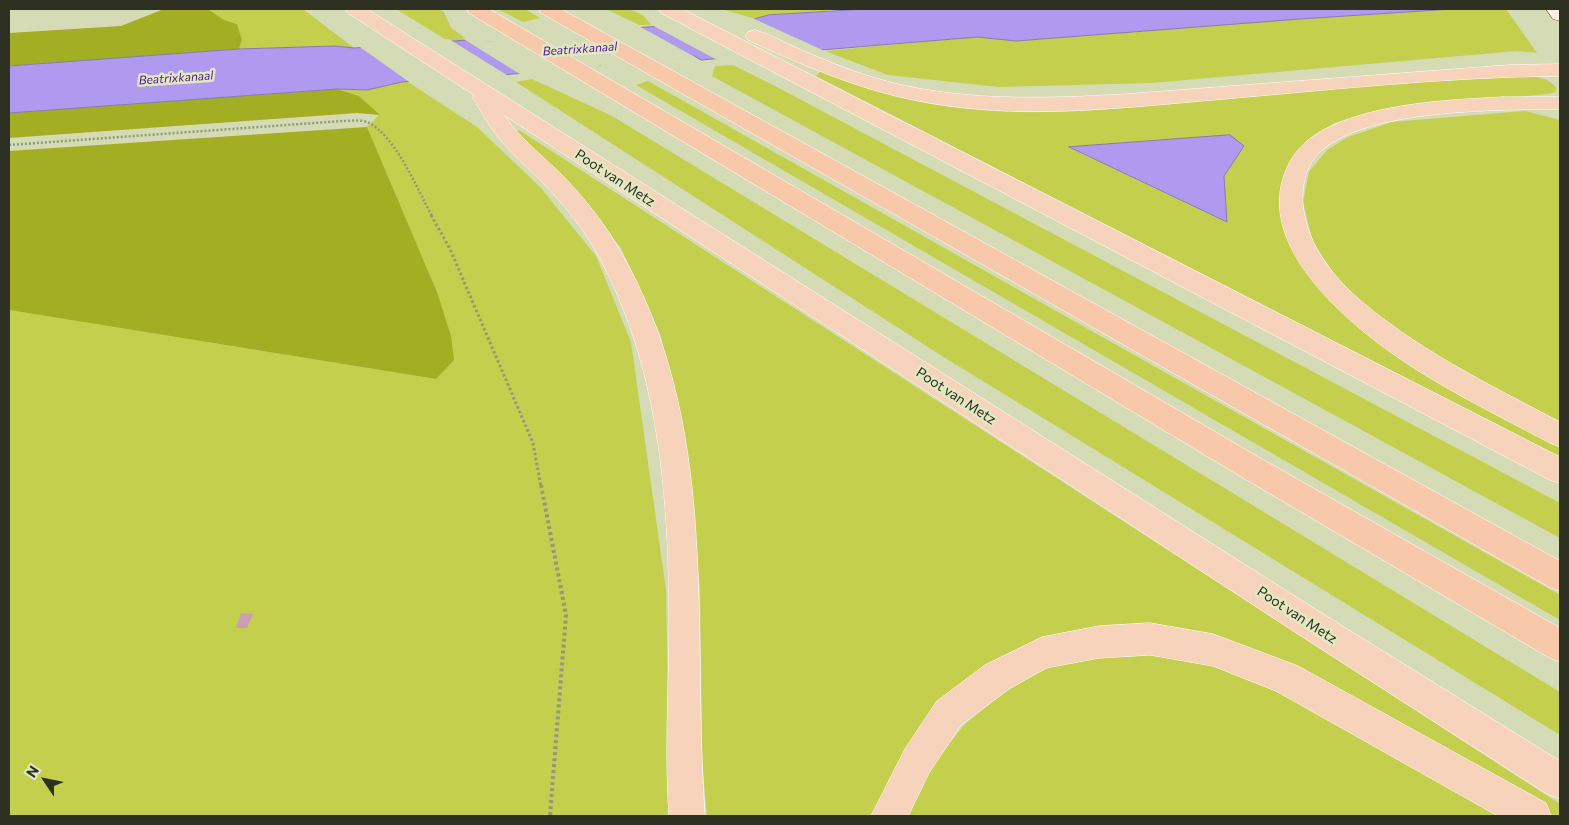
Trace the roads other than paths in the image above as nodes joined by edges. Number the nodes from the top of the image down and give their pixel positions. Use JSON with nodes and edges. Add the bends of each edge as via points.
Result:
{"nodes":[{"id":1,"x":355,"y":9,"type":"edge"},
{"id":2,"x":476,"y":9,"type":"edge"},
{"id":3,"x":548,"y":9,"type":"edge"},
{"id":4,"x":668,"y":9,"type":"edge"},
{"id":5,"x":1555,"y":9,"type":"edge"},
{"id":6,"x":692,"y":14,"type":"edge"},
{"id":7,"x":1560,"y":15,"type":"edge"},
{"id":8,"x":1560,"y":70,"type":"edge"},
{"id":9,"x":472,"y":85,"type":"junction"},
{"id":10,"x":1560,"y":103,"type":"edge"},
{"id":11,"x":1560,"y":435,"type":"edge"},
{"id":12,"x":1560,"y":471,"type":"edge"},
{"id":13,"x":1560,"y":577,"type":"edge"},
{"id":14,"x":1560,"y":646,"type":"edge"},
{"id":15,"x":1560,"y":781,"type":"edge"},
{"id":16,"x":687,"y":816,"type":"edge"},
{"id":17,"x":889,"y":816,"type":"edge"},
{"id":18,"x":1534,"y":816,"type":"edge"}],
"edges":[{"from":1,"to":9,"type":"highway","name":"Poot van Metz"},
{"from":2,"to":14,"type":"highway","via":[[1250,467]]},
{"from":3,"to":13,"type":"highway"},
{"from":4,"to":6,"type":"highway"},
{"from":5,"to":7,"type":"main road"},
{"from":6,"to":8,"type":"highway","via":[[715,17],[804,58],[905,92],[1009,105],[1069,104],[1417,77]]},
{"from":6,"to":12,"type":"highway","via":[[766,61]]},
{"from":9,"to":15,"type":"highway","name":"Poot van Metz"},
{"from":9,"to":16,"type":"highway","via":[[508,136],[570,200],[608,251],[629,293],[658,368],[668,416],[684,586]]},
{"from":10,"to":11,"type":"highway","via":[[1516,102],[1396,114],[1335,132],[1314,146],[1298,166],[1291,191],[1291,216],[1301,245],[1342,299],[1374,325],[1450,376]]},
{"from":17,"to":18,"type":"highway","via":[[917,761],[948,713],[997,677],[1042,653],[1099,642],[1150,639],[1213,650],[1286,678]]}]}
